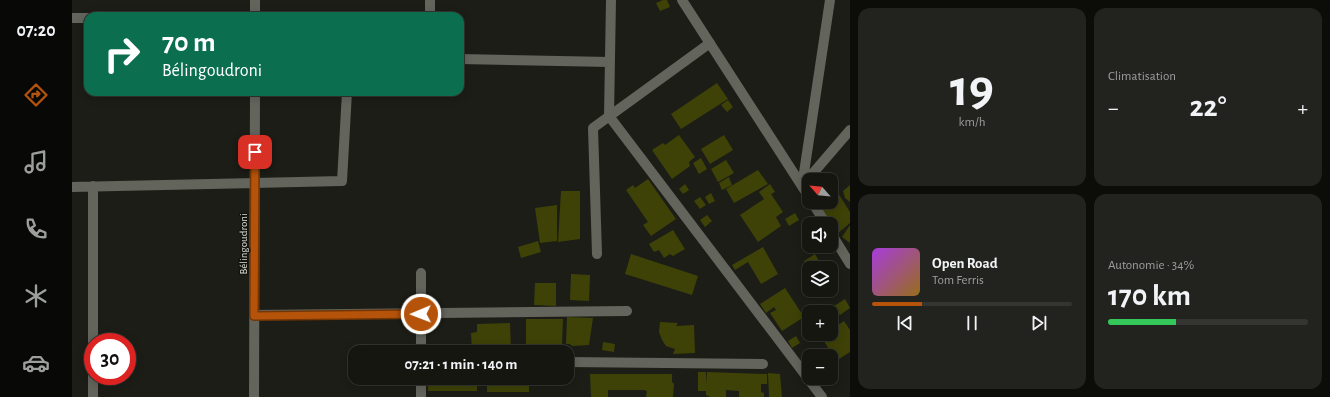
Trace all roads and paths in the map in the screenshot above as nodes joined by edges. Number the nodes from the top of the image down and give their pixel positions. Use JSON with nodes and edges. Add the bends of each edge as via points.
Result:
{"nodes":[{"id":1,"x":255,"y":0,"type":"edge"},
{"id":2,"x":430,"y":0,"type":"edge"},
{"id":3,"x":611,"y":0,"type":"edge"},
{"id":4,"x":682,"y":0,"type":"edge"},
{"id":5,"x":830,"y":0,"type":"edge"},
{"id":6,"x":255,"y":12,"type":"edge"},
{"id":7,"x":430,"y":12,"type":"edge"},
{"id":8,"x":72,"y":18,"type":"edge"},
{"id":9,"x":84,"y":18,"type":"edge"},
{"id":10,"x":710,"y":43,"type":"junction"},
{"id":11,"x":464,"y":59,"type":"edge"},
{"id":12,"x":610,"y":62,"type":"junction"},
{"id":13,"x":255,"y":96,"type":"edge"},
{"id":14,"x":347,"y":96,"type":"edge"},
{"id":15,"x":609,"y":116,"type":"junction"},
{"id":16,"x":850,"y":130,"type":"edge"},
{"id":17,"x":804,"y":173,"type":"edge"},
{"id":18,"x":813,"y":173,"type":"edge"},
{"id":19,"x":255,"y":183,"type":"junction"},
{"id":20,"x":93,"y":186,"type":"junction"},
{"id":21,"x":802,"y":186,"type":"edge"},
{"id":22,"x":72,"y":187,"type":"edge"},
{"id":23,"x":838,"y":244,"type":"edge"},
{"id":24,"x":597,"y":254,"type":"dead end"},
{"id":25,"x":850,"y":264,"type":"edge"},
{"id":26,"x":421,"y":273,"type":"dead end"},
{"id":27,"x":627,"y":311,"type":"dead end"},
{"id":28,"x":421,"y":314,"type":"junction"},
{"id":29,"x":254,"y":316,"type":"junction"},
{"id":30,"x":93,"y":333,"type":"edge"},
{"id":31,"x":421,"y":345,"type":"edge"},
{"id":32,"x":574,"y":362,"type":"edge"},
{"id":33,"x":763,"y":364,"type":"dead end"},
{"id":34,"x":93,"y":385,"type":"edge"},
{"id":35,"x":421,"y":385,"type":"edge"},
{"id":36,"x":93,"y":397,"type":"edge"},
{"id":37,"x":254,"y":397,"type":"edge"},
{"id":38,"x":421,"y":397,"type":"edge"},
{"id":39,"x":822,"y":397,"type":"edge"}],
"edges":[{"from":1,"to":6,"type":"street"},
{"from":2,"to":7,"type":"street"},
{"from":3,"to":12,"type":"street"},
{"from":4,"to":10,"type":"street"},
{"from":5,"to":17,"type":"street"},
{"from":8,"to":9,"type":"street"},
{"from":10,"to":15,"type":"street"},
{"from":10,"to":21,"type":"street"},
{"from":11,"to":12,"type":"street"},
{"from":12,"to":15,"type":"street"},
{"from":13,"to":19,"type":"street","name":"Bélingoudroni"},
{"from":14,"to":19,"type":"street","via":[[342,181]]},
{"from":15,"to":24,"type":"street","via":[[593,128]]},
{"from":15,"to":39,"type":"street"},
{"from":16,"to":18,"type":"street"},
{"from":19,"to":20,"type":"street"},
{"from":19,"to":29,"type":"street","name":"Bélingoudroni"},
{"from":20,"to":22,"type":"street"},
{"from":20,"to":30,"type":"street"},
{"from":23,"to":25,"type":"street"},
{"from":26,"to":28,"type":"street"},
{"from":27,"to":28,"type":"street"},
{"from":28,"to":29,"type":"street"},
{"from":28,"to":31,"type":"street"},
{"from":29,"to":37,"type":"street","name":"Bélingoudroni"},
{"from":32,"to":33,"type":"street"},
{"from":34,"to":36,"type":"street"},
{"from":35,"to":38,"type":"street"}]}
